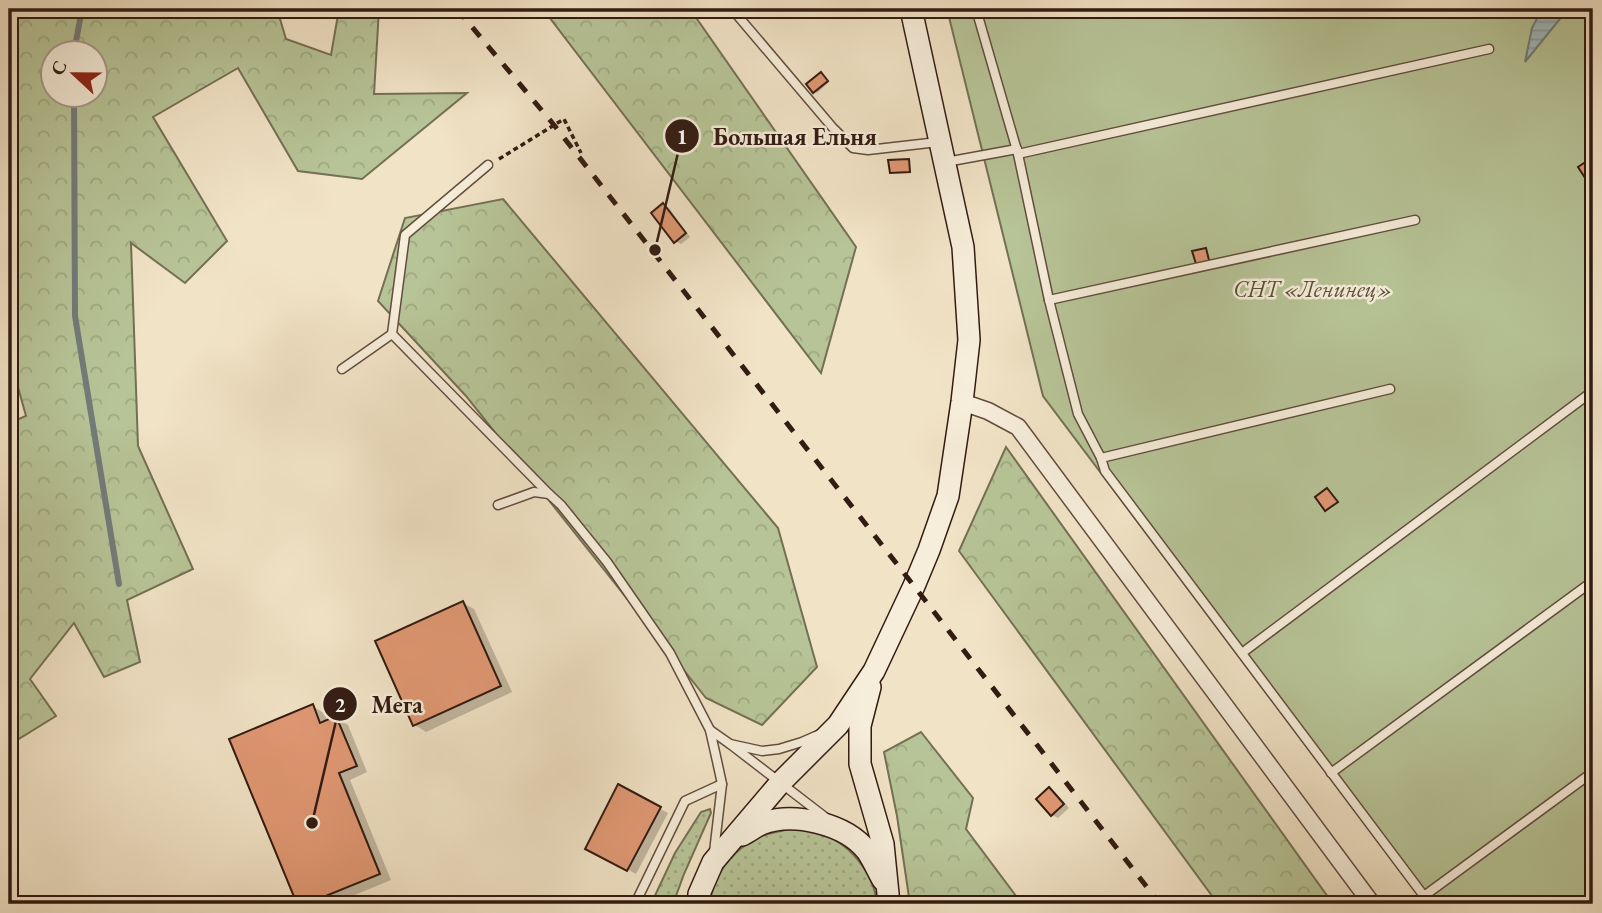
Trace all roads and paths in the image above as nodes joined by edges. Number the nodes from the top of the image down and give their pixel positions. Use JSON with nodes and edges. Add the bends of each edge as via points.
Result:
{"nodes":[{"id":1,"x":732,"y":9,"type":"edge"},
{"id":2,"x":911,"y":9,"type":"edge"},
{"id":3,"x":976,"y":9,"type":"edge"},
{"id":4,"x":1489,"y":50,"type":"dead end"},
{"id":5,"x":1018,"y":151,"type":"junction"},
{"id":6,"x":943,"y":152,"type":"junction"},
{"id":7,"x":581,"y":153,"type":"dead end"},
{"id":8,"x":488,"y":165,"type":"joint"},
{"id":9,"x":1415,"y":220,"type":"dead end"},
{"id":10,"x":1049,"y":300,"type":"junction"},
{"id":11,"x":392,"y":334,"type":"junction"},
{"id":12,"x":342,"y":369,"type":"dead end"},
{"id":13,"x":1390,"y":389,"type":"dead end"},
{"id":14,"x":1593,"y":391,"type":"edge"},
{"id":15,"x":962,"y":401,"type":"junction"},
{"id":16,"x":1101,"y":458,"type":"junction"},
{"id":17,"x":549,"y":494,"type":"junction"},
{"id":18,"x":498,"y":505,"type":"dead end"},
{"id":19,"x":1593,"y":581,"type":"edge"},
{"id":20,"x":1242,"y":653,"type":"junction"},
{"id":21,"x":874,"y":671,"type":"junction"},
{"id":22,"x":838,"y":725,"type":"junction"},
{"id":23,"x":710,"y":730,"type":"junction"},
{"id":24,"x":730,"y":744,"type":"junction"},
{"id":25,"x":1593,"y":772,"type":"edge"},
{"id":26,"x":1332,"y":773,"type":"junction"},
{"id":27,"x":781,"y":782,"type":"junction"},
{"id":28,"x":722,"y":784,"type":"junction"},
{"id":29,"x":844,"y":832,"type":"junction"},
{"id":30,"x":731,"y":842,"type":"junction"},
{"id":31,"x":713,"y":862,"type":"junction"},
{"id":32,"x":889,"y":896,"type":"edge"},
{"id":33,"x":1424,"y":896,"type":"junction"},
{"id":34,"x":635,"y":904,"type":"edge"},
{"id":35,"x":698,"y":904,"type":"edge"},
{"id":36,"x":1372,"y":904,"type":"edge"},
{"id":37,"x":1430,"y":904,"type":"edge"}],
"edges":[{"from":1,"to":6,"type":"lane","via":[[853,148]]},
{"from":2,"to":6,"type":"main road"},
{"from":3,"to":5,"type":"lane"},
{"from":4,"to":5,"type":"lane"},
{"from":5,"to":6,"type":"lane"},
{"from":5,"to":10,"type":"lane"},
{"from":6,"to":15,"type":"main road","via":[[963,247],[969,340]]},
{"from":7,"to":8,"type":"path","via":[[564,120]]},
{"from":8,"to":11,"type":"lane","via":[[405,235]]},
{"from":9,"to":10,"type":"lane"},
{"from":10,"to":16,"type":"lane","via":[[1078,414]]},
{"from":11,"to":12,"type":"lane"},
{"from":11,"to":17,"type":"lane"},
{"from":13,"to":16,"type":"lane"},
{"from":14,"to":20,"type":"lane"},
{"from":15,"to":21,"type":"main road","via":[[948,496],[919,574]]},
{"from":15,"to":36,"type":"street","via":[[1018,427]]},
{"from":16,"to":20,"type":"lane","via":[[1105,471]]},
{"from":17,"to":18,"type":"lane","via":[[534,492]]},
{"from":17,"to":23,"type":"lane","via":[[607,562],[670,653]]},
{"from":19,"to":26,"type":"lane"},
{"from":20,"to":26,"type":"lane"},
{"from":21,"to":22,"type":"main road"},
{"from":21,"to":32,"type":"main road","via":[[860,726],[860,764],[883,844]]},
{"from":22,"to":24,"type":"lane","via":[[779,749],[762,751]]},
{"from":22,"to":27,"type":"main road"},
{"from":23,"to":24,"type":"lane"},
{"from":23,"to":28,"type":"lane"},
{"from":24,"to":27,"type":"lane"},
{"from":25,"to":33,"type":"lane"},
{"from":26,"to":33,"type":"lane"},
{"from":27,"to":29,"type":"lane"},
{"from":27,"to":30,"type":"main road"},
{"from":28,"to":31,"type":"lane"},
{"from":28,"to":34,"type":"lane","via":[[685,801]]},
{"from":29,"to":30,"type":"main road","via":[[806,819],[781,819]]},
{"from":29,"to":32,"type":"main road","via":[[866,850]]},
{"from":30,"to":31,"type":"main road"},
{"from":31,"to":35,"type":"main road"},
{"from":33,"to":37,"type":"lane"}]}
